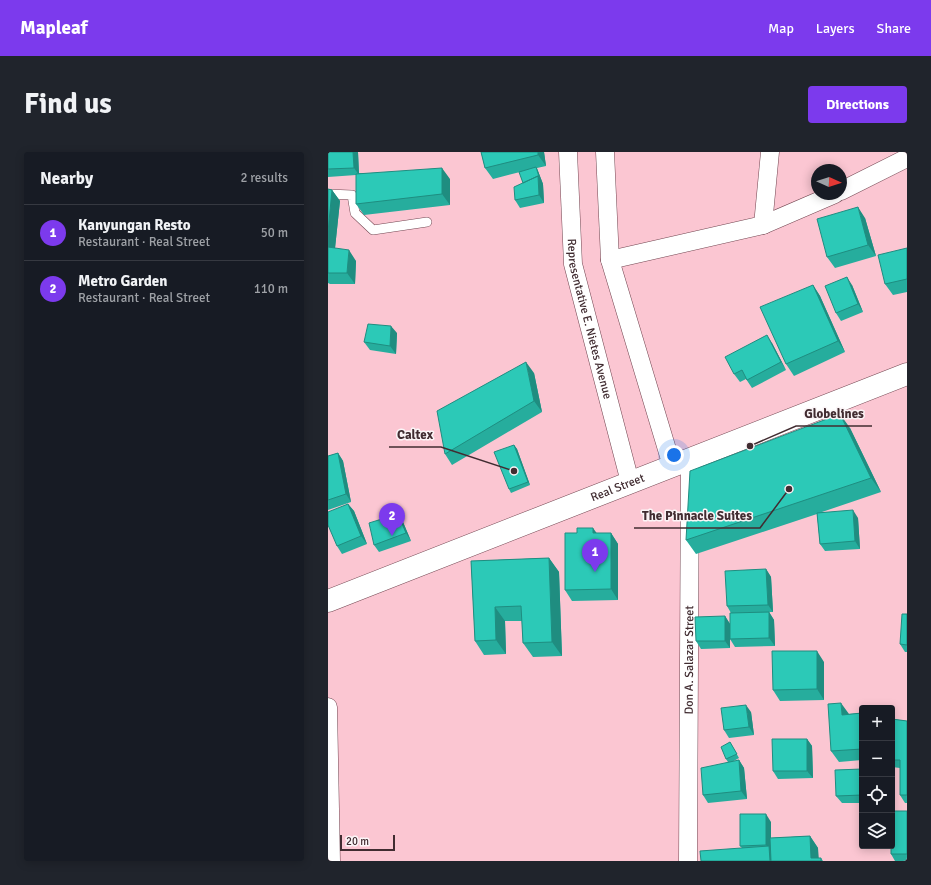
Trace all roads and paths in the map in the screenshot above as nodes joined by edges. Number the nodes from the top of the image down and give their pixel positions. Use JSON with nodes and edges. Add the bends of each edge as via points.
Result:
{"nodes":[{"id":1,"x":568,"y":152,"type":"edge"},
{"id":2,"x":605,"y":152,"type":"edge"},
{"id":3,"x":770,"y":152,"type":"edge"},
{"id":4,"x":907,"y":158,"type":"edge"},
{"id":5,"x":847,"y":188,"type":"edge"},
{"id":6,"x":328,"y":194,"type":"edge"},
{"id":7,"x":821,"y":200,"type":"edge"},
{"id":8,"x":427,"y":222,"type":"dead end"},
{"id":9,"x":763,"y":225,"type":"junction"},
{"id":10,"x":610,"y":260,"type":"junction"},
{"id":11,"x":907,"y":374,"type":"edge"},
{"id":12,"x":681,"y":463,"type":"junction"},
{"id":13,"x":630,"y":482,"type":"junction"},
{"id":14,"x":328,"y":601,"type":"edge"},
{"id":15,"x":328,"y":707,"type":"edge"},
{"id":16,"x":331,"y":861,"type":"edge"},
{"id":17,"x":688,"y":861,"type":"edge"}],
"edges":[{"from":1,"to":13,"type":"street","name":"Representative E. Nietes Avenue","via":[[573,264]]},
{"from":2,"to":10,"type":"street"},
{"from":3,"to":9,"type":"street"},
{"from":4,"to":5,"type":"street"},
{"from":6,"to":8,"type":"lane","via":[[352,195],[355,213],[373,230]]},
{"from":7,"to":9,"type":"street"},
{"from":9,"to":10,"type":"street"},
{"from":10,"to":12,"type":"street"},
{"from":11,"to":12,"type":"main road","name":"Real Street"},
{"from":12,"to":13,"type":"main road","name":"Real Street"},
{"from":12,"to":17,"type":"street","name":"Don A. Salazar Street"},
{"from":13,"to":14,"type":"main road","name":"Real Street"},
{"from":15,"to":16,"type":"street"}]}
